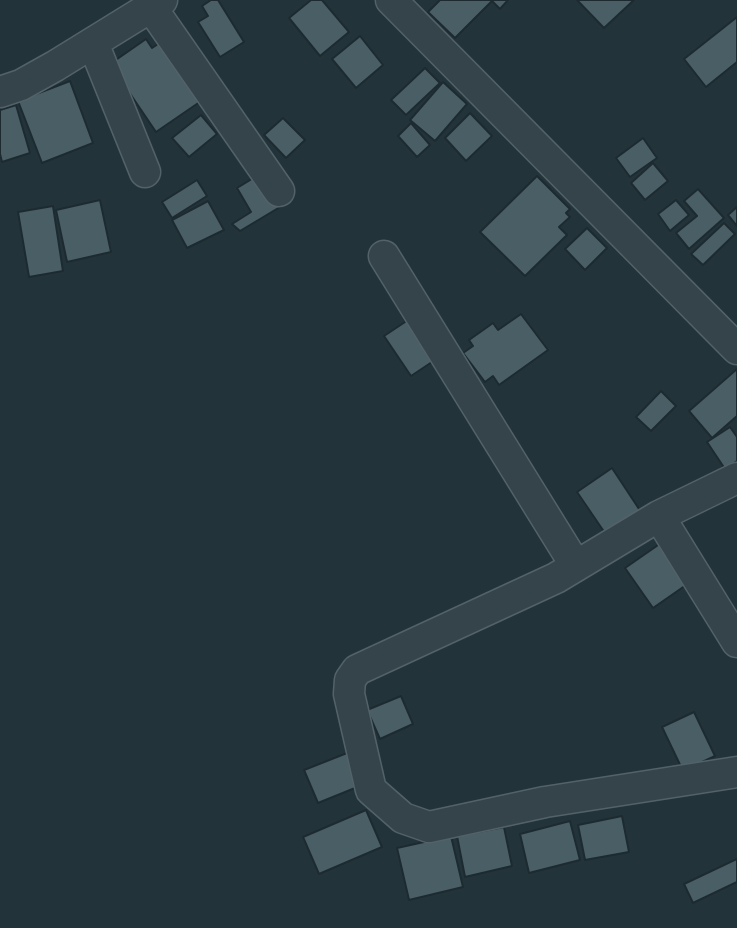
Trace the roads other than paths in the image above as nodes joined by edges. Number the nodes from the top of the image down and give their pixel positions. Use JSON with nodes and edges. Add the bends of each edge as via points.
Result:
{"nodes":[{"id":1,"x":391,"y":0,"type":"edge"},
{"id":2,"x":157,"y":4,"type":"edge"},
{"id":3,"x":93,"y":43,"type":"junction"},
{"id":4,"x":0,"y":92,"type":"edge"},
{"id":5,"x":145,"y":172,"type":"dead end"},
{"id":6,"x":279,"y":191,"type":"dead end"},
{"id":7,"x":384,"y":256,"type":"dead end"},
{"id":8,"x":737,"y":349,"type":"edge"},
{"id":9,"x":737,"y":478,"type":"edge"},
{"id":10,"x":659,"y":516,"type":"junction"},
{"id":11,"x":576,"y":566,"type":"junction"},
{"id":12,"x":737,"y":642,"type":"edge"},
{"id":13,"x":737,"y":772,"type":"edge"}],
"edges":[{"from":1,"to":8,"type":"street"},
{"from":2,"to":3,"type":"street"},
{"from":2,"to":6,"type":"street"},
{"from":3,"to":4,"type":"street","via":[[21,85]]},
{"from":3,"to":5,"type":"street"},
{"from":7,"to":11,"type":"street"},
{"from":9,"to":10,"type":"street"},
{"from":10,"to":11,"type":"street"},
{"from":10,"to":12,"type":"street"},
{"from":11,"to":13,"type":"street","via":[[357,670],[349,694],[371,790],[402,818],[429,827],[501,810]]}]}
